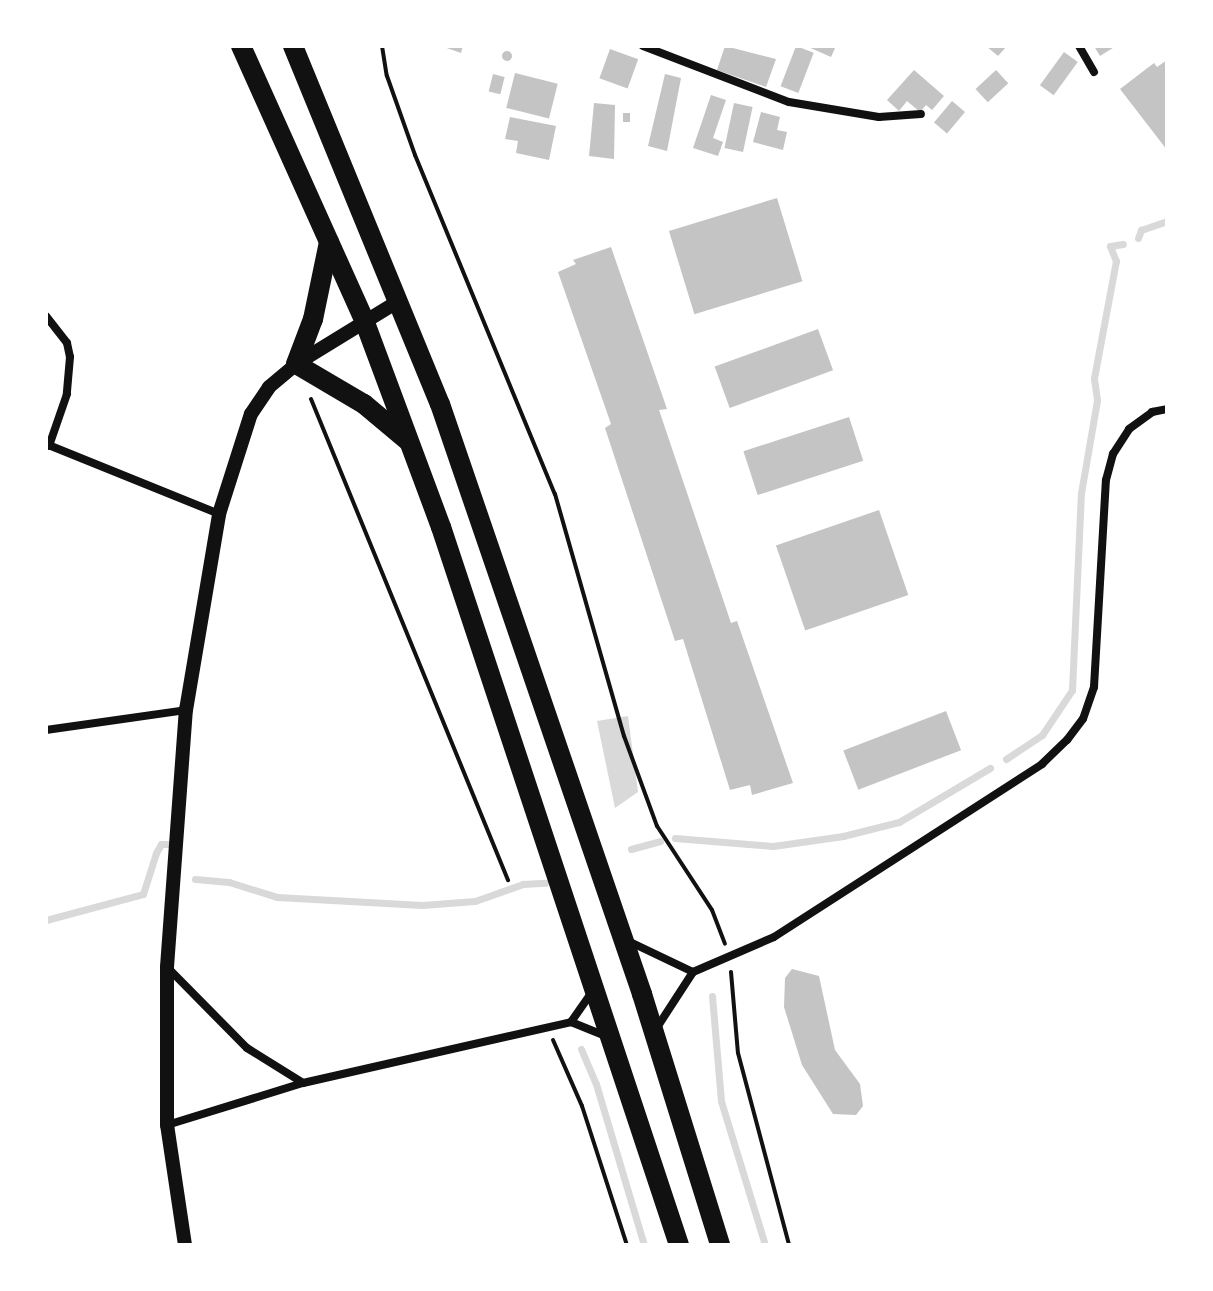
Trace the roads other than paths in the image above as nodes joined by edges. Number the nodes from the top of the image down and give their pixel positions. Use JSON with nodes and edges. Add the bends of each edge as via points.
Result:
{"nodes":[{"id":1,"x":241,"y":46,"type":"edge"},
{"id":2,"x":643,"y":46,"type":"edge"},
{"id":3,"x":1079,"y":46,"type":"edge"},
{"id":4,"x":295,"y":48,"type":"edge"},
{"id":5,"x":1094,"y":72,"type":"dead end"},
{"id":6,"x":921,"y":114,"type":"dead end"},
{"id":7,"x":329,"y":242,"type":"junction"},
{"id":8,"x":397,"y":302,"type":"junction"},
{"id":9,"x":46,"y":316,"type":"edge"},
{"id":10,"x":364,"y":320,"type":"junction"},
{"id":11,"x":296,"y":364,"type":"junction"},
{"id":12,"x":1167,"y":409,"type":"edge"},
{"id":13,"x":409,"y":442,"type":"junction"},
{"id":14,"x":48,"y":445,"type":"edge"},
{"id":15,"x":219,"y":514,"type":"junction"},
{"id":16,"x":186,"y":710,"type":"junction"},
{"id":17,"x":46,"y":730,"type":"edge"},
{"id":18,"x":622,"y":938,"type":"junction"},
{"id":19,"x":167,"y":967,"type":"junction"},
{"id":20,"x":693,"y":972,"type":"junction"},
{"id":21,"x":595,"y":986,"type":"junction"},
{"id":22,"x":571,"y":1022,"type":"junction"},
{"id":23,"x":654,"y":1032,"type":"junction"},
{"id":24,"x":613,"y":1040,"type":"junction"},
{"id":25,"x":303,"y":1083,"type":"junction"},
{"id":26,"x":167,"y":1125,"type":"junction"},
{"id":27,"x":185,"y":1245,"type":"edge"},
{"id":28,"x":679,"y":1245,"type":"edge"},
{"id":29,"x":720,"y":1245,"type":"edge"}],
"edges":[{"from":1,"to":7,"type":"highway"},
{"from":2,"to":6,"type":"street","via":[[707,75],[804,106],[879,117]]},
{"from":3,"to":5,"type":"street"},
{"from":4,"to":8,"type":"highway"},
{"from":7,"to":10,"type":"highway"},
{"from":7,"to":11,"type":"highway","via":[[313,319]]},
{"from":8,"to":10,"type":"street"},
{"from":8,"to":18,"type":"highway","via":[[440,404]]},
{"from":9,"to":14,"type":"street","via":[[67,343],[70,357],[67,394]]},
{"from":10,"to":11,"type":"street"},
{"from":10,"to":13,"type":"highway"},
{"from":11,"to":13,"type":"highway","via":[[334,383]]},
{"from":11,"to":15,"type":"street","via":[[269,387],[251,414]]},
{"from":12,"to":20,"type":"street","via":[[1152,412],[1129,429],[1109,467],[1094,687],[1083,719],[1042,764],[774,937]]},
{"from":13,"to":21,"type":"highway"},
{"from":14,"to":15,"type":"street"},
{"from":15,"to":16,"type":"street"},
{"from":16,"to":17,"type":"street"},
{"from":16,"to":19,"type":"street"},
{"from":18,"to":20,"type":"street"},
{"from":18,"to":23,"type":"highway"},
{"from":19,"to":25,"type":"street","via":[[247,1048]]},
{"from":19,"to":26,"type":"street"},
{"from":20,"to":23,"type":"street"},
{"from":21,"to":22,"type":"street"},
{"from":21,"to":24,"type":"highway"},
{"from":22,"to":24,"type":"street"},
{"from":22,"to":25,"type":"street"},
{"from":23,"to":29,"type":"highway"},
{"from":24,"to":28,"type":"highway"},
{"from":25,"to":26,"type":"street"},
{"from":26,"to":27,"type":"street"}]}
